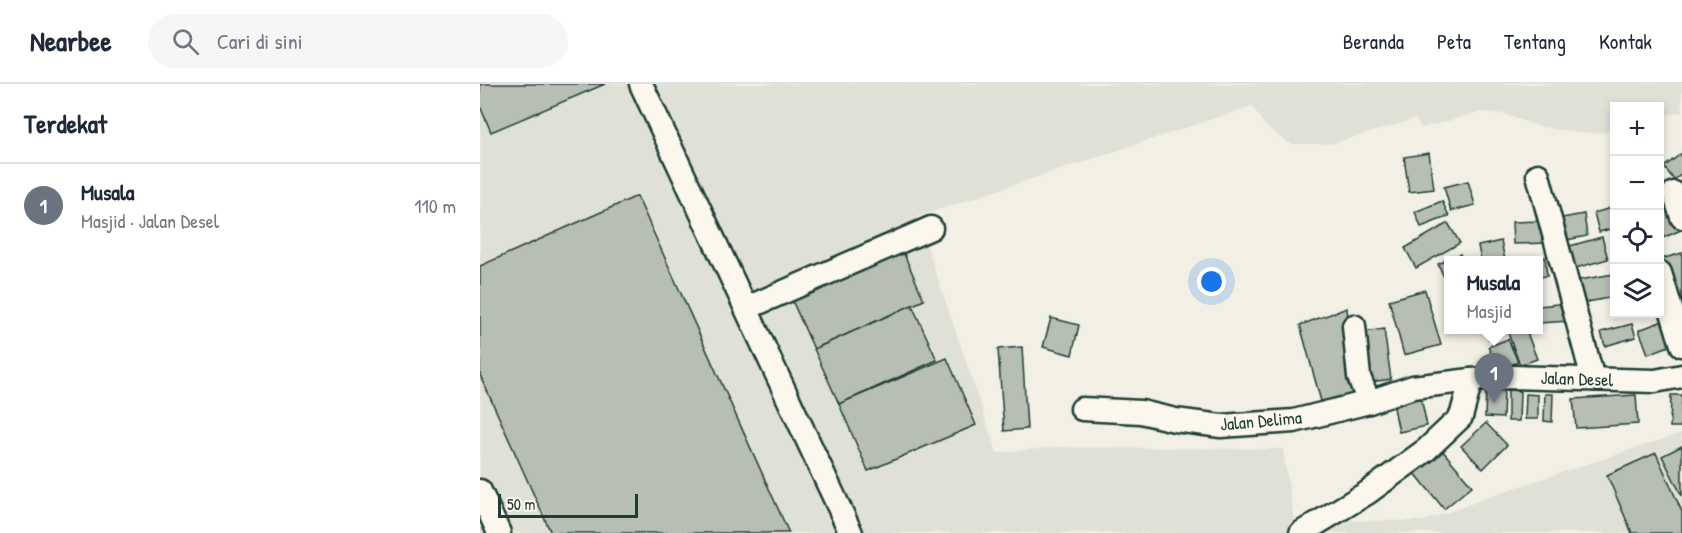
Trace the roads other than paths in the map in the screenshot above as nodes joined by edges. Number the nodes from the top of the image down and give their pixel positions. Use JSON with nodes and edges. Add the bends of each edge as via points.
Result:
{"nodes":[{"id":1,"x":641,"y":84,"type":"edge"},
{"id":2,"x":1539,"y":175,"type":"dead end"},
{"id":3,"x":1674,"y":193,"type":"dead end"},
{"id":4,"x":1682,"y":217,"type":"edge"},
{"id":5,"x":930,"y":228,"type":"dead end"},
{"id":6,"x":1664,"y":289,"type":"edge"},
{"id":7,"x":747,"y":308,"type":"junction"},
{"id":8,"x":1354,"y":326,"type":"dead end"},
{"id":9,"x":1682,"y":345,"type":"edge"},
{"id":10,"x":1682,"y":376,"type":"edge"},
{"id":11,"x":1593,"y":379,"type":"junction"},
{"id":12,"x":1471,"y":380,"type":"junction"},
{"id":13,"x":1369,"y":402,"type":"junction"},
{"id":14,"x":1082,"y":409,"type":"dead end"},
{"id":15,"x":480,"y":491,"type":"edge"},
{"id":16,"x":499,"y":533,"type":"edge"},
{"id":17,"x":851,"y":533,"type":"edge"},
{"id":18,"x":1301,"y":533,"type":"edge"}],
"edges":[{"from":1,"to":7,"type":"street"},
{"from":2,"to":11,"type":"street"},
{"from":3,"to":4,"type":"street"},
{"from":5,"to":7,"type":"street"},
{"from":6,"to":9,"type":"street"},
{"from":7,"to":17,"type":"street"},
{"from":8,"to":13,"type":"street","via":[[1359,377]]},
{"from":10,"to":11,"type":"street","name":"Jalan Desel","via":[[1654,381]]},
{"from":11,"to":12,"type":"street","name":"Jalan Desel"},
{"from":12,"to":13,"type":"street","name":"Jalan Delima","via":[[1413,387]]},
{"from":12,"to":18,"type":"street","via":[[1461,417],[1426,450],[1367,494]]},
{"from":13,"to":14,"type":"street","name":"Jalan Delima","via":[[1294,421],[1221,426],[1141,412]]},
{"from":15,"to":16,"type":"street"}]}
